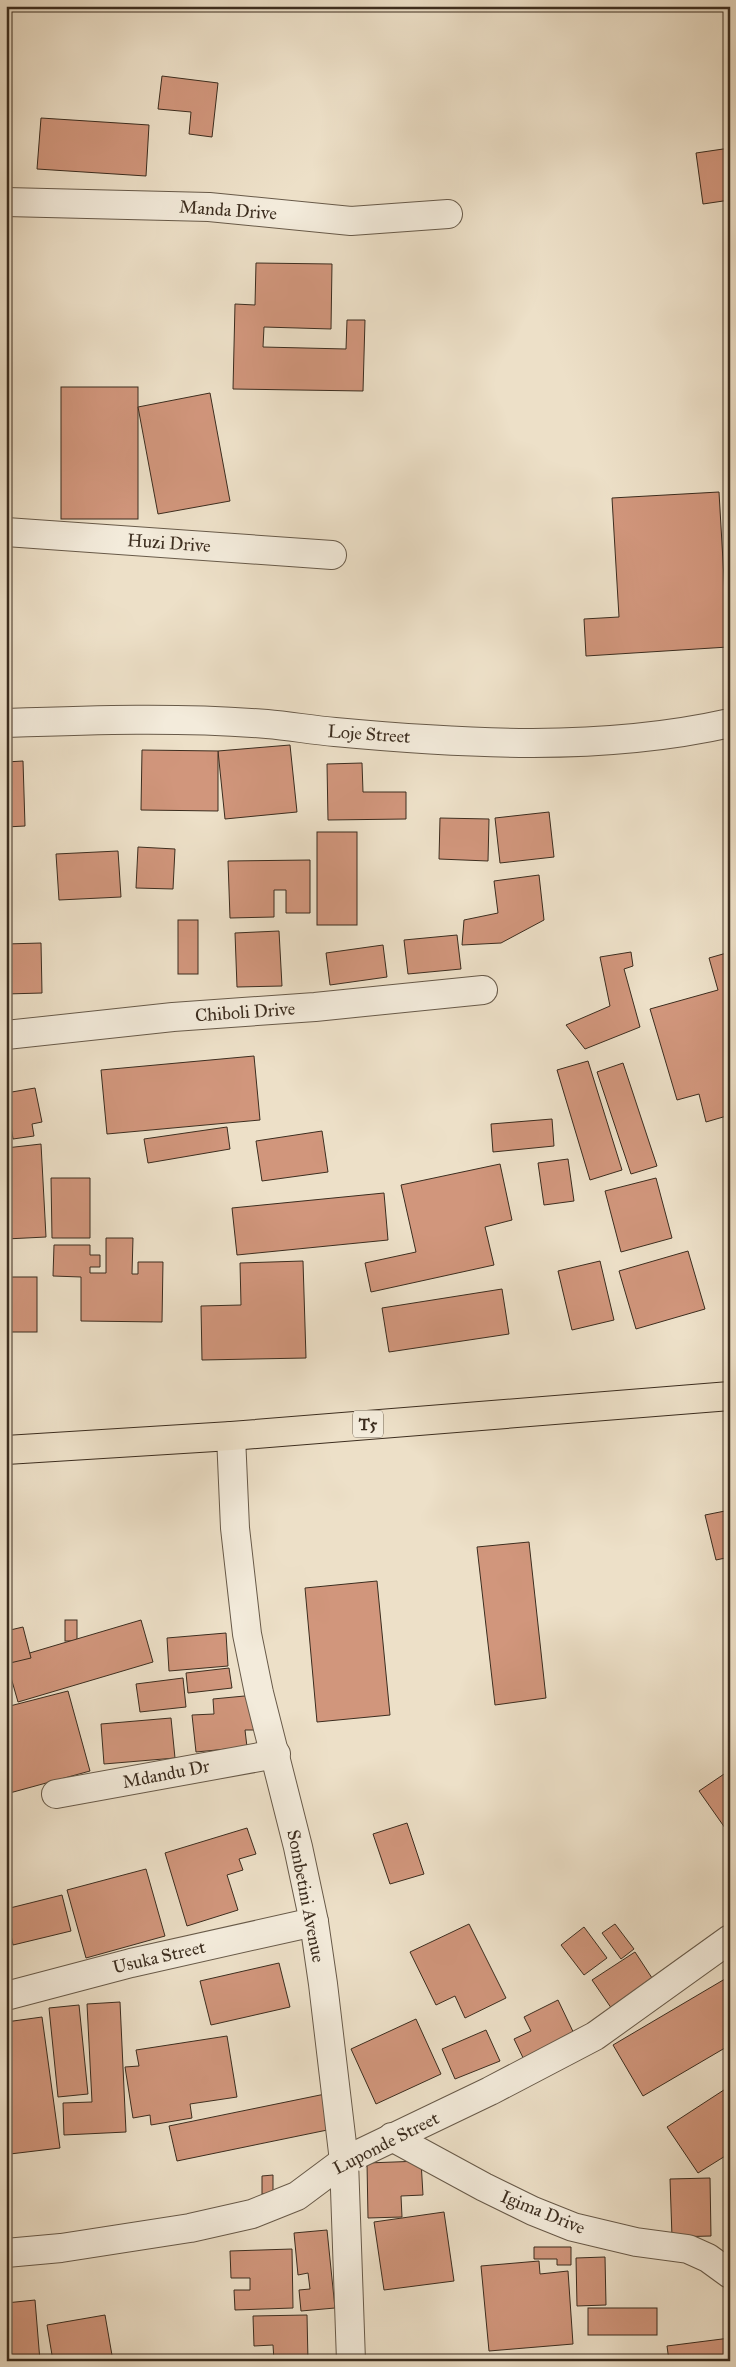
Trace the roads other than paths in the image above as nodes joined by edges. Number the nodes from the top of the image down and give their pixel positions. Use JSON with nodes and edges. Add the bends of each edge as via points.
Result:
{"nodes":[{"id":1,"x":6,"y":202,"type":"edge"},
{"id":2,"x":448,"y":214,"type":"dead end"},
{"id":3,"x":6,"y":532,"type":"edge"},
{"id":4,"x":332,"y":554,"type":"dead end"},
{"id":5,"x":6,"y":723,"type":"edge"},
{"id":6,"x":730,"y":724,"type":"edge"},
{"id":7,"x":483,"y":990,"type":"dead end"},
{"id":8,"x":6,"y":1035,"type":"edge"},
{"id":9,"x":730,"y":1396,"type":"edge"},
{"id":10,"x":231,"y":1436,"type":"junction"},
{"id":11,"x":6,"y":1450,"type":"edge"},
{"id":12,"x":276,"y":1754,"type":"junction"},
{"id":13,"x":56,"y":1794,"type":"dead end"},
{"id":14,"x":314,"y":1922,"type":"junction"},
{"id":15,"x":730,"y":1939,"type":"edge"},
{"id":16,"x":6,"y":1996,"type":"edge"},
{"id":17,"x":392,"y":2137,"type":"junction"},
{"id":18,"x":344,"y":2161,"type":"junction"},
{"id":19,"x":6,"y":2253,"type":"edge"},
{"id":20,"x":730,"y":2274,"type":"edge"},
{"id":21,"x":351,"y":2361,"type":"edge"}],
"edges":[{"from":1,"to":2,"type":"street","name":"Manda Drive","via":[[210,207],[351,221]]},
{"from":3,"to":4,"type":"street","name":"Huzi Drive"},
{"from":5,"to":6,"type":"street","name":"Loje Street","via":[[202,721],[486,743],[599,741],[694,732]]},
{"from":7,"to":8,"type":"street","name":"Chiboli Drive"},
{"from":9,"to":10,"type":"highway","number":"T5"},
{"from":10,"to":11,"type":"highway","number":"T5"},
{"from":10,"to":12,"type":"street","name":"Sombetini Avenue","via":[[235,1528],[247,1634]]},
{"from":12,"to":13,"type":"street","name":"Mdandu Dr"},
{"from":12,"to":14,"type":"street","name":"Sombetini Avenue"},
{"from":14,"to":16,"type":"street","name":"Usuka Street","via":[[131,1963]]},
{"from":14,"to":18,"type":"street","name":"Sombetini Avenue"},
{"from":15,"to":17,"type":"street","name":"Luponde Street","via":[[595,2036]]},
{"from":17,"to":18,"type":"street","name":"Luponde Street"},
{"from":17,"to":20,"type":"street","name":"Igima Drive","via":[[533,2211],[573,2227],[636,2242],[688,2249]]},
{"from":18,"to":19,"type":"street","name":"Luponde Street","via":[[296,2196],[252,2214],[190,2228]]},
{"from":18,"to":21,"type":"street","name":"Sombetini Avenue"}]}
